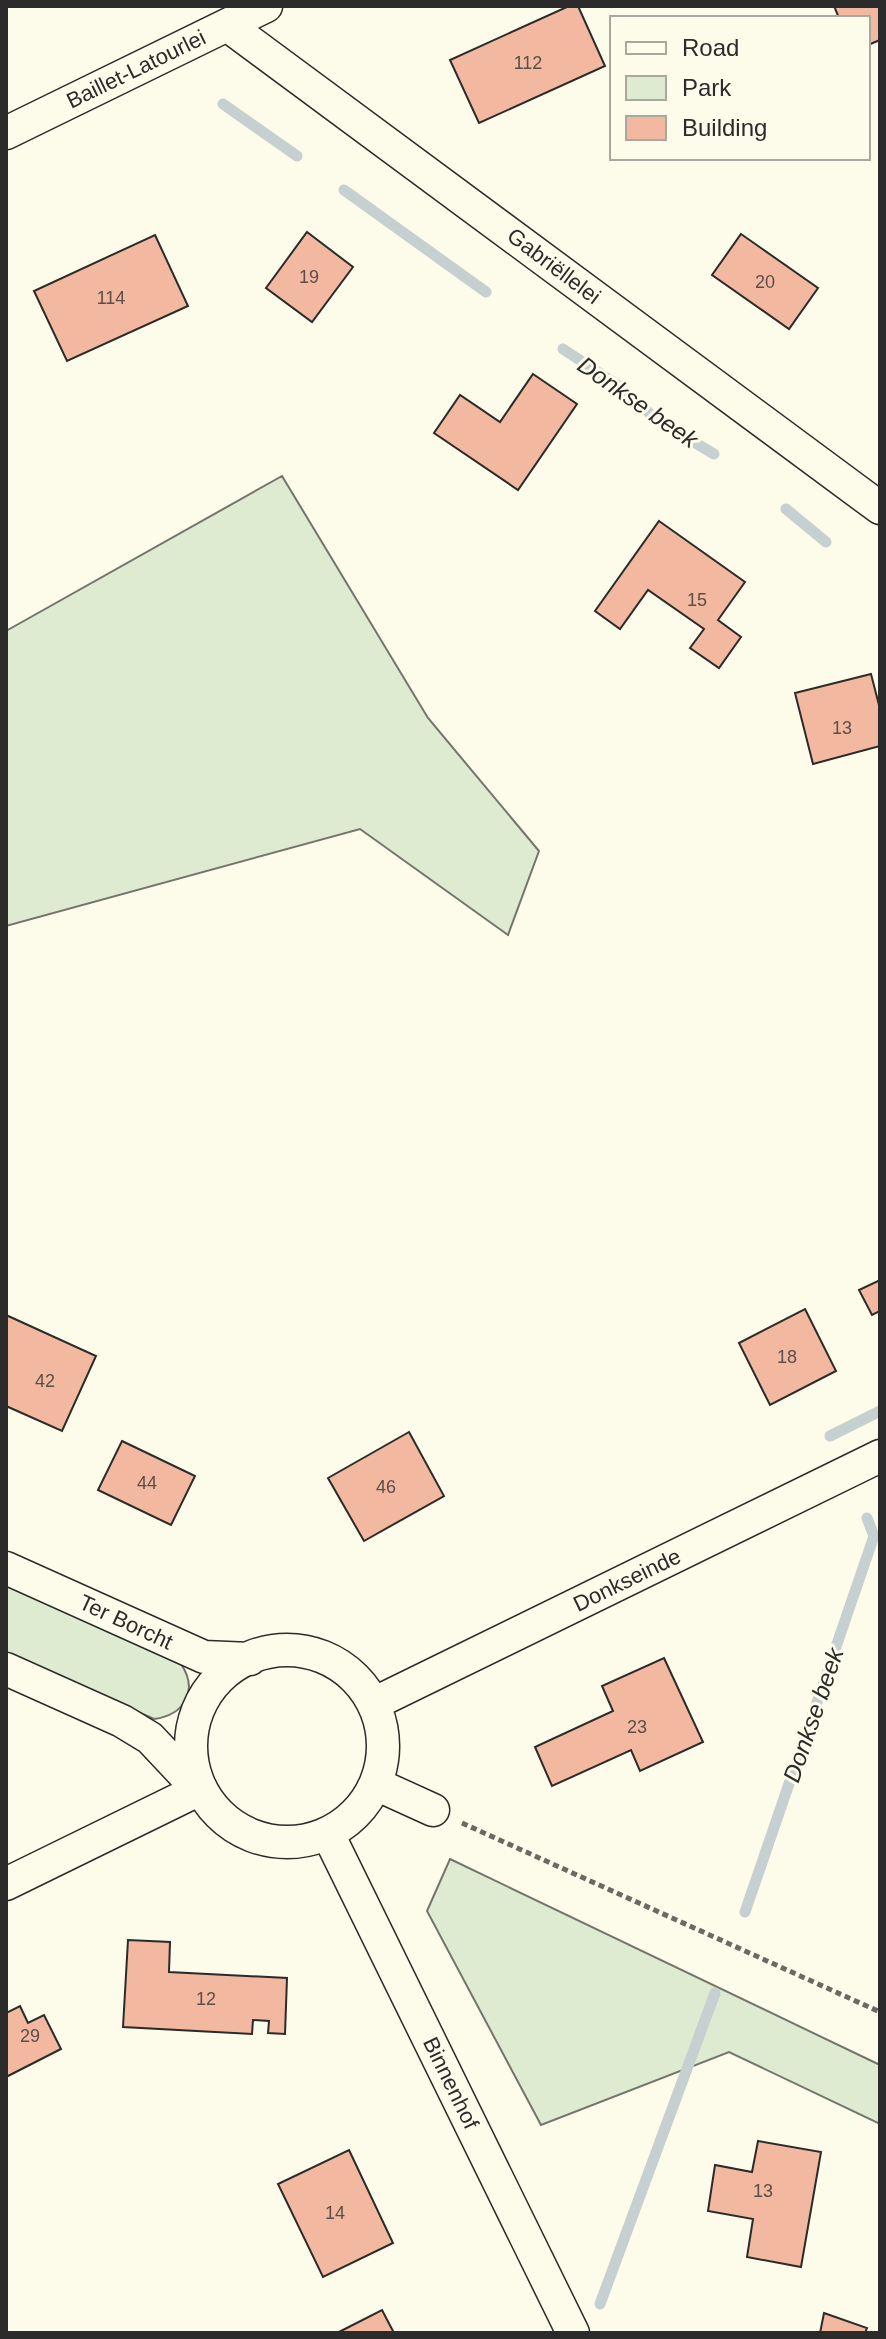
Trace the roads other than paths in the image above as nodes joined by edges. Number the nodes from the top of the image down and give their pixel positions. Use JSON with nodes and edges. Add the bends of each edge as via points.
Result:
{"nodes":[{"id":1,"x":266,"y":6,"type":"edge"},
{"id":2,"x":227,"y":25,"type":"junction"},
{"id":3,"x":6,"y":133,"type":"edge"},
{"id":4,"x":880,"y":508,"type":"edge"},
{"id":5,"x":880,"y":1456,"type":"edge"},
{"id":6,"x":6,"y":1568,"type":"edge"},
{"id":7,"x":250,"y":1659,"type":"junction"},
{"id":8,"x":6,"y":1669,"type":"edge"},
{"id":9,"x":375,"y":1703,"type":"junction"},
{"id":10,"x":378,"y":1785,"type":"junction"},
{"id":11,"x":198,"y":1790,"type":"junction"},
{"id":12,"x":433,"y":1810,"type":"road end"},
{"id":13,"x":328,"y":1834,"type":"junction"},
{"id":14,"x":6,"y":1884,"type":"edge"},
{"id":15,"x":573,"y":2333,"type":"edge"}],
"edges":[{"from":1,"to":2,"type":"street","name":"Baillet-Latourlei"},
{"from":2,"to":3,"type":"street","name":"Baillet-Latourlei"},
{"from":2,"to":4,"type":"street","name":"Gabriëllelei"},
{"from":5,"to":9,"type":"street","name":"Donkseinde"},
{"from":6,"to":7,"type":"street","name":"Ter Borcht","via":[[204,1657]]},
{"from":7,"to":9,"type":"street","via":[[296,1653],[336,1661]]},
{"from":7,"to":11,"type":"street","via":[[217,1677],[197,1714],[190,1763]]},
{"from":8,"to":11,"type":"street","via":[[150,1738]]},
{"from":9,"to":10,"type":"street","via":[[385,1759]]},
{"from":10,"to":12,"type":"street"},
{"from":10,"to":13,"type":"street","via":[[350,1821]]},
{"from":11,"to":13,"type":"street","via":[[245,1833],[288,1842]]},
{"from":11,"to":14,"type":"street"},
{"from":13,"to":15,"type":"street","name":"Binnenhof"}]}
